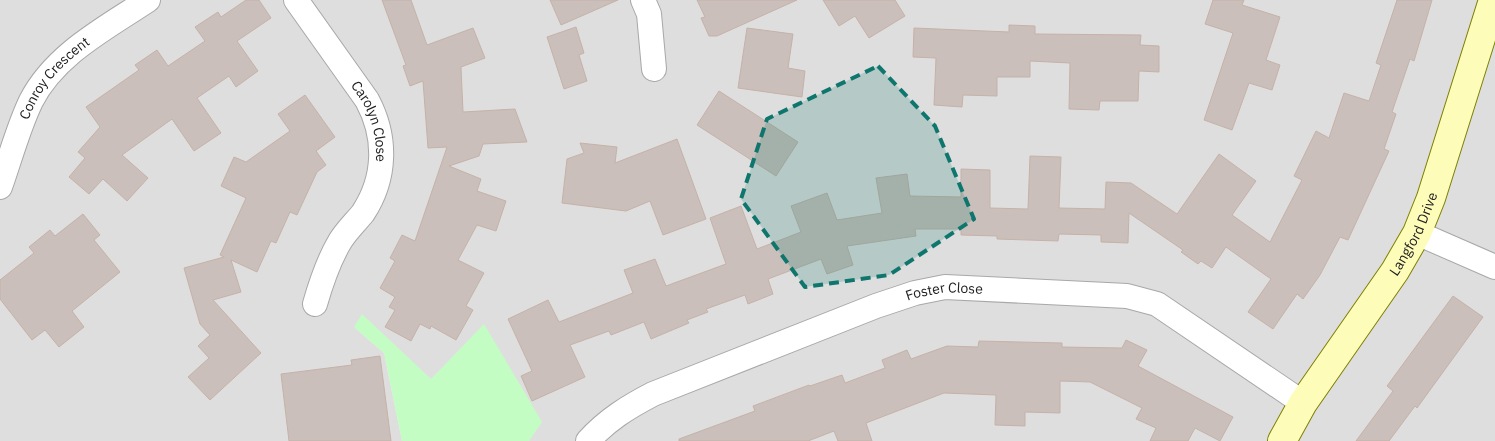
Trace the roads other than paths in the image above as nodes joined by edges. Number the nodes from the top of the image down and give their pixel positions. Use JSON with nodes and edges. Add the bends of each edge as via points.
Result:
{"nodes":[{"id":1,"x":148,"y":0,"type":"edge"},
{"id":2,"x":296,"y":0,"type":"edge"},
{"id":3,"x":643,"y":0,"type":"edge"},
{"id":4,"x":1493,"y":0,"type":"edge"},
{"id":5,"x":654,"y":69,"type":"dead end"},
{"id":6,"x":0,"y":187,"type":"edge"},
{"id":7,"x":1417,"y":233,"type":"junction"},
{"id":8,"x":1495,"y":267,"type":"edge"},
{"id":9,"x":315,"y":304,"type":"dead end"},
{"id":10,"x":1303,"y":403,"type":"junction"},
{"id":11,"x":588,"y":441,"type":"edge"},
{"id":12,"x":1282,"y":441,"type":"edge"}],
"edges":[{"from":1,"to":6,"type":"street","name":"Conroy Crescent","via":[[81,44],[50,73],[31,101]]},
{"from":2,"to":9,"type":"street","name":"Carolyn Close","via":[[367,100],[374,114],[382,155],[379,180],[363,212],[330,260]]},
{"from":3,"to":5,"type":"street","via":[[649,14]]},
{"from":4,"to":7,"type":"street","name":"Langford Drive"},
{"from":7,"to":8,"type":"street"},
{"from":7,"to":10,"type":"street","name":"Langford Drive","via":[[1395,271]]},
{"from":10,"to":11,"type":"street","name":"Foster Close","via":[[1157,304],[1127,296],[945,287],[876,306],[653,394],[602,425]]},
{"from":10,"to":12,"type":"street","name":"Langford Drive"}]}
